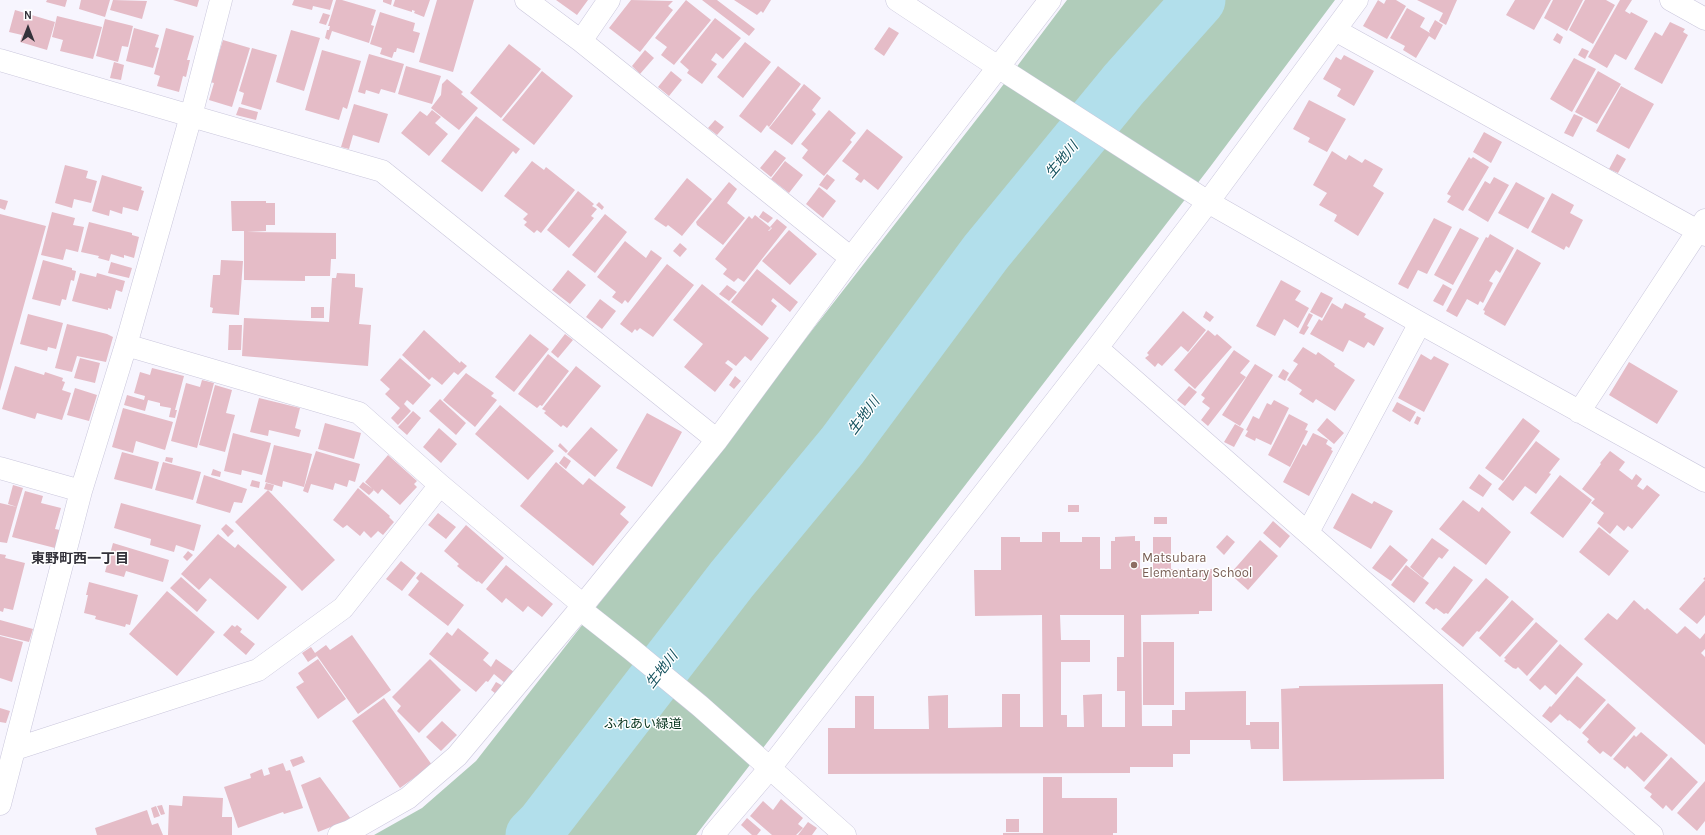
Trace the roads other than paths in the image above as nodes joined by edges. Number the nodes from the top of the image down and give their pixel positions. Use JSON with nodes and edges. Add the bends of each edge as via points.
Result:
{"nodes":[{"id":1,"x":221,"y":0,"type":"edge"},
{"id":2,"x":526,"y":0,"type":"edge"},
{"id":3,"x":609,"y":0,"type":"edge"},
{"id":4,"x":897,"y":0,"type":"edge"},
{"id":5,"x":1050,"y":0,"type":"edge"},
{"id":6,"x":1358,"y":0,"type":"edge"},
{"id":7,"x":1671,"y":0,"type":"edge"},
{"id":8,"x":1705,"y":19,"type":"edge"},
{"id":9,"x":1335,"y":30,"type":"junction"},
{"id":10,"x":582,"y":41,"type":"junction"},
{"id":11,"x":0,"y":60,"type":"edge"},
{"id":12,"x":1005,"y":72,"type":"junction"},
{"id":13,"x":191,"y":116,"type":"junction"},
{"id":14,"x":1201,"y":198,"type":"junction"},
{"id":15,"x":1703,"y":229,"type":"edge"},
{"id":16,"x":851,"y":258,"type":"junction"},
{"id":17,"x":1420,"y":323,"type":"junction"},
{"id":18,"x":126,"y":345,"type":"junction"},
{"id":19,"x":1097,"y":348,"type":"junction"},
{"id":20,"x":1579,"y":412,"type":"junction"},
{"id":21,"x":718,"y":440,"type":"junction"},
{"id":22,"x":0,"y":468,"type":"edge"},
{"id":23,"x":1705,"y":481,"type":"edge"},
{"id":24,"x":440,"y":485,"type":"junction"},
{"id":25,"x":81,"y":491,"type":"junction"},
{"id":26,"x":1308,"y":532,"type":"junction"},
{"id":27,"x":581,"y":607,"type":"junction"},
{"id":28,"x":15,"y":749,"type":"junction"},
{"id":29,"x":770,"y":768,"type":"junction"},
{"id":30,"x":0,"y":804,"type":"edge"},
{"id":31,"x":339,"y":835,"type":"edge"},
{"id":32,"x":713,"y":835,"type":"edge"},
{"id":33,"x":845,"y":835,"type":"edge"},
{"id":34,"x":1652,"y":835,"type":"edge"}],
"edges":[{"from":1,"to":13,"type":"street"},
{"from":2,"to":10,"type":"street"},
{"from":3,"to":10,"type":"street"},
{"from":4,"to":12,"type":"street"},
{"from":5,"to":12,"type":"street"},
{"from":6,"to":9,"type":"street"},
{"from":7,"to":8,"type":"street"},
{"from":9,"to":14,"type":"street"},
{"from":9,"to":15,"type":"street"},
{"from":10,"to":16,"type":"street"},
{"from":11,"to":13,"type":"street"},
{"from":12,"to":14,"type":"street"},
{"from":12,"to":16,"type":"street"},
{"from":13,"to":18,"type":"street"},
{"from":13,"to":21,"type":"street","via":[[382,171]]},
{"from":14,"to":17,"type":"street"},
{"from":14,"to":19,"type":"street"},
{"from":15,"to":20,"type":"street"},
{"from":16,"to":21,"type":"street"},
{"from":17,"to":20,"type":"street"},
{"from":17,"to":26,"type":"street"},
{"from":18,"to":24,"type":"street","via":[[359,413]]},
{"from":18,"to":25,"type":"street"},
{"from":19,"to":26,"type":"street"},
{"from":19,"to":29,"type":"street"},
{"from":20,"to":23,"type":"street"},
{"from":21,"to":27,"type":"street"},
{"from":22,"to":25,"type":"street"},
{"from":24,"to":27,"type":"street"},
{"from":24,"to":28,"type":"street","via":[[342,608],[258,670]]},
{"from":25,"to":28,"type":"street"},
{"from":26,"to":34,"type":"street"},
{"from":27,"to":29,"type":"street"},
{"from":27,"to":31,"type":"street","via":[[457,756],[408,798]]},
{"from":28,"to":30,"type":"street"},
{"from":29,"to":32,"type":"street"},
{"from":29,"to":33,"type":"street"}]}
